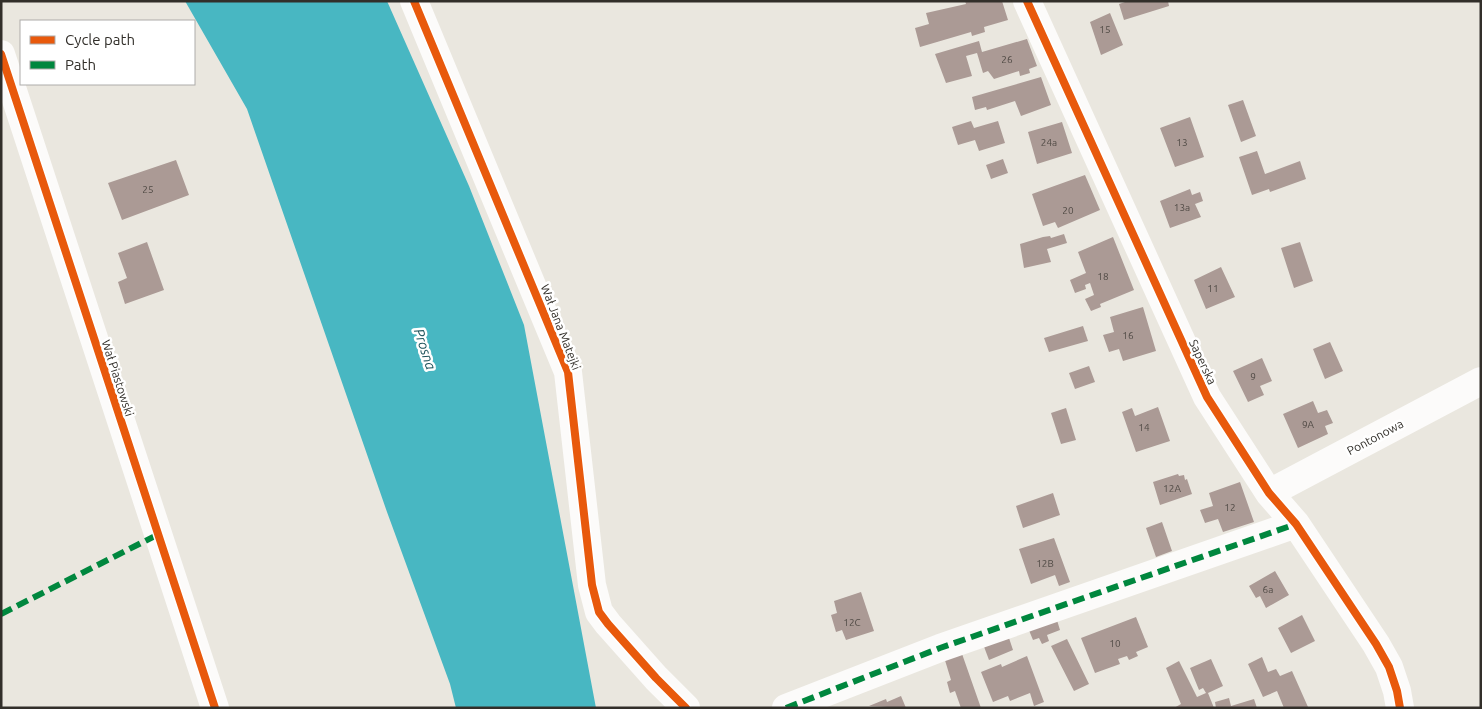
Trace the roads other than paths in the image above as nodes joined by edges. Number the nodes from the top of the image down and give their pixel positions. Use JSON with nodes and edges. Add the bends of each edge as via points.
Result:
{"nodes":[{"id":1,"x":414,"y":1,"type":"edge"},
{"id":2,"x":1027,"y":1,"type":"edge"},
{"id":3,"x":1,"y":54,"type":"edge"},
{"id":4,"x":1481,"y":381,"type":"edge"},
{"id":5,"x":1269,"y":493,"type":"junction"},
{"id":6,"x":1296,"y":524,"type":"junction"},
{"id":7,"x":215,"y":708,"type":"edge"},
{"id":8,"x":686,"y":708,"type":"edge"},
{"id":9,"x":786,"y":708,"type":"edge"},
{"id":10,"x":1400,"y":708,"type":"edge"}],
"edges":[{"from":1,"to":8,"type":"street","name":"Wał Jana Matejki","via":[[568,372],[597,606],[626,645]]},
{"from":2,"to":5,"type":"street","name":"Saperska","via":[[1207,397]]},
{"from":3,"to":7,"type":"street","name":"Wał Piastowski"},
{"from":4,"to":5,"type":"street","name":"Pontonowa"},
{"from":5,"to":6,"type":"street","name":"Saperska"},
{"from":6,"to":9,"type":"street","via":[[940,648]]},
{"from":6,"to":10,"type":"street","name":"Saperska","via":[[1389,667]]}]}
